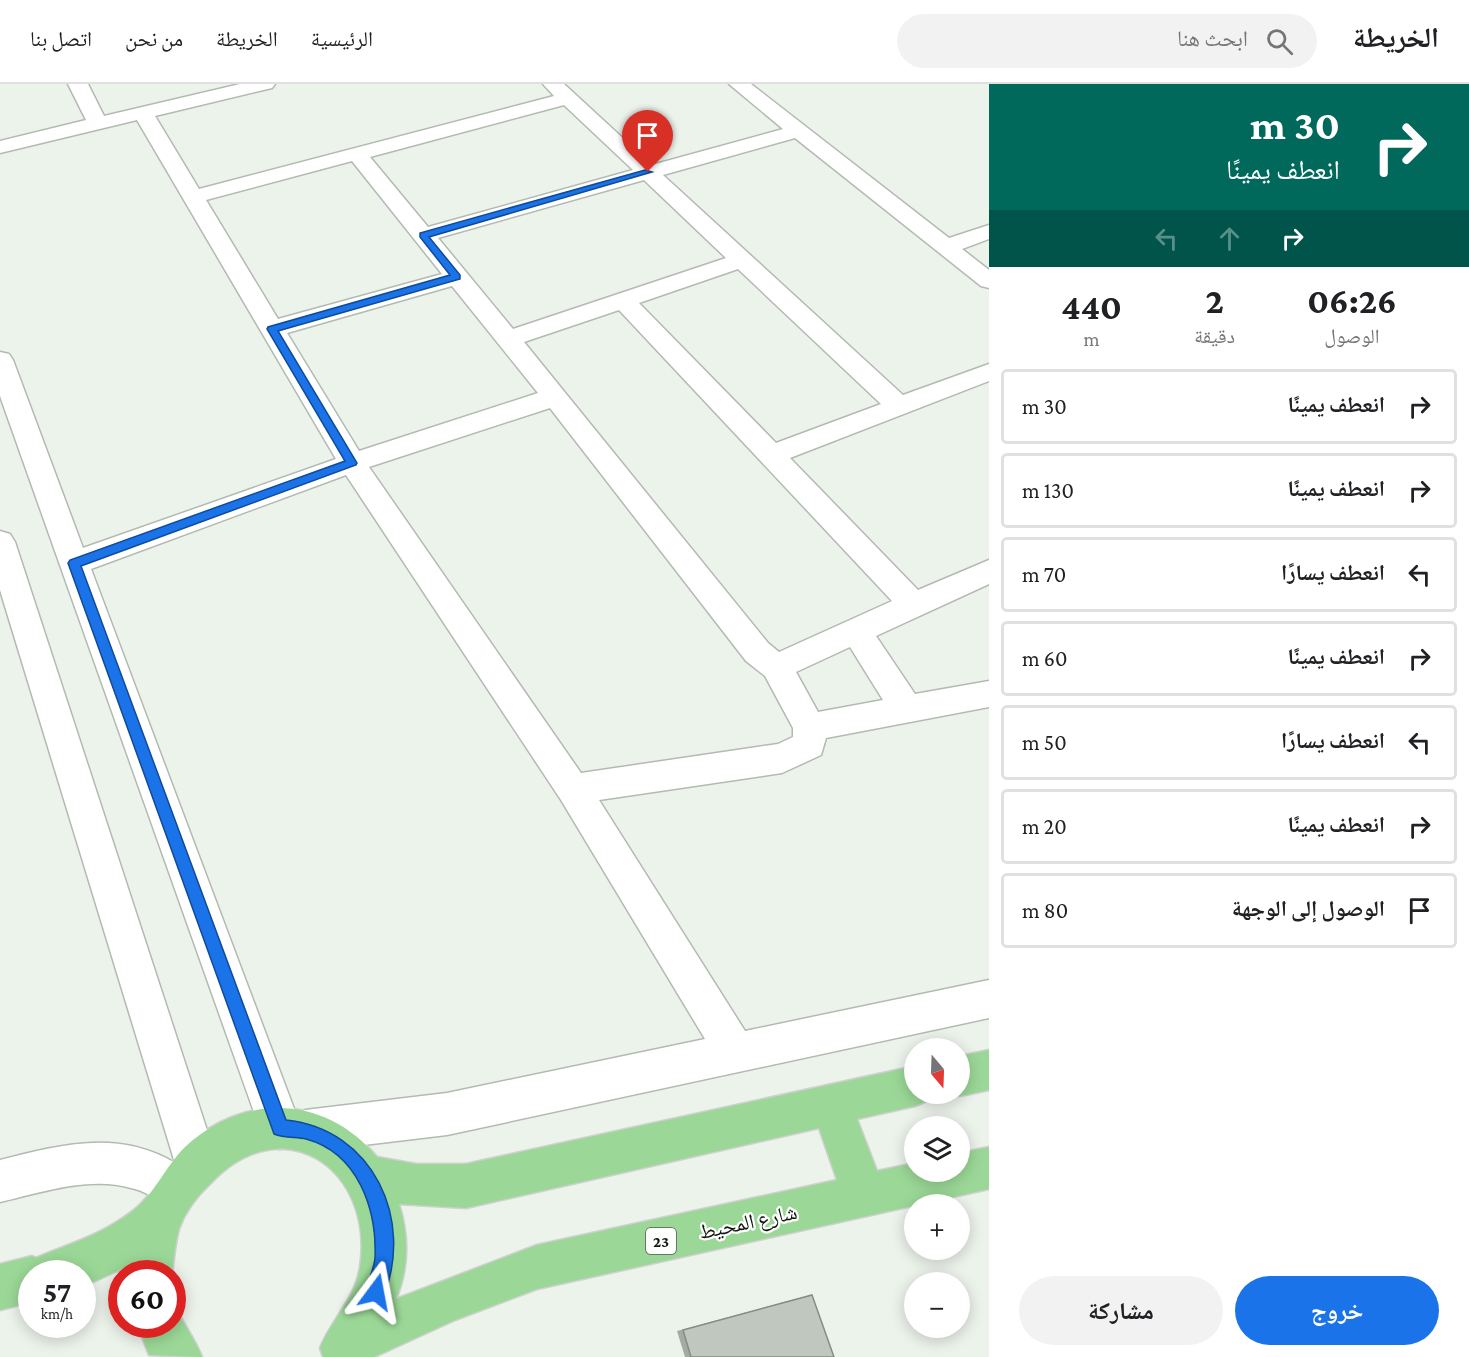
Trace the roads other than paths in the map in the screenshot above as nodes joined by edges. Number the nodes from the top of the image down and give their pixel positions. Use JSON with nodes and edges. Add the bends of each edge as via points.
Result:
{"nodes":[{"id":1,"x":78,"y":84,"type":"edge"},
{"id":2,"x":265,"y":84,"type":"edge"},
{"id":3,"x":739,"y":84,"type":"edge"},
{"id":4,"x":561,"y":91,"type":"edge"},
{"id":5,"x":143,"y":113,"type":"junction"},
{"id":6,"x":98,"y":124,"type":"junction"},
{"id":7,"x":798,"y":130,"type":"junction"},
{"id":8,"x":0,"y":147,"type":"edge"},
{"id":9,"x":357,"y":154,"type":"junction"},
{"id":10,"x":648,"y":172,"type":"junction"},
{"id":11,"x":193,"y":197,"type":"junction"},
{"id":12,"x":989,"y":232,"type":"edge"},
{"id":13,"x":423,"y":235,"type":"junction"},
{"id":14,"x":945,"y":247,"type":"junction"},
{"id":15,"x":742,"y":260,"type":"junction"},
{"id":16,"x":457,"y":277,"type":"junction"},
{"id":17,"x":989,"y":281,"type":"edge"},
{"id":18,"x":622,"y":299,"type":"junction"},
{"id":19,"x":272,"y":329,"type":"junction"},
{"id":20,"x":507,"y":339,"type":"junction"},
{"id":21,"x":0,"y":360,"type":"edge"},
{"id":22,"x":989,"y":372,"type":"edge"},
{"id":23,"x":555,"y":397,"type":"junction"},
{"id":24,"x":899,"y":406,"type":"junction"},
{"id":25,"x":772,"y":455,"type":"junction"},
{"id":26,"x":352,"y":463,"type":"junction"},
{"id":27,"x":0,"y":542,"type":"edge"},
{"id":28,"x":74,"y":563,"type":"junction"},
{"id":29,"x":989,"y":571,"type":"edge"},
{"id":30,"x":914,"y":605,"type":"junction"},
{"id":31,"x":856,"y":631,"type":"junction"},
{"id":32,"x":776,"y":667,"type":"junction"},
{"id":33,"x":989,"y":694,"type":"edge"},
{"id":34,"x":907,"y":709,"type":"junction"},
{"id":35,"x":810,"y":728,"type":"junction"},
{"id":36,"x":573,"y":789,"type":"junction"},
{"id":37,"x":989,"y":999,"type":"edge"},
{"id":38,"x":735,"y":1052,"type":"junction"},
{"id":39,"x":989,"y":1070,"type":"edge"},
{"id":40,"x":970,"y":1074,"type":"edge"},
{"id":41,"x":904,"y":1088,"type":"edge"},
{"id":42,"x":831,"y":1105,"type":"junction"},
{"id":43,"x":293,"y":1129,"type":"junction"},
{"id":44,"x":989,"y":1168,"type":"edge"},
{"id":45,"x":366,"y":1176,"type":"junction"},
{"id":46,"x":0,"y":1181,"type":"edge"},
{"id":47,"x":179,"y":1189,"type":"junction"},
{"id":48,"x":865,"y":1196,"type":"junction"},
{"id":49,"x":151,"y":1260,"type":"edge"},
{"id":50,"x":96,"y":1261,"type":"edge"},
{"id":51,"x":18,"y":1282,"type":"edge"},
{"id":52,"x":0,"y":1287,"type":"edge"},
{"id":53,"x":165,"y":1338,"type":"edge"},
{"id":54,"x":338,"y":1352,"type":"edge"},
{"id":55,"x":179,"y":1357,"type":"edge"}],
"edges":[{"from":1,"to":6,"type":"street"},
{"from":2,"to":5,"type":"street"},
{"from":3,"to":7,"type":"street"},
{"from":4,"to":9,"type":"street"},
{"from":4,"to":10,"type":"street"},
{"from":5,"to":6,"type":"street"},
{"from":5,"to":11,"type":"street"},
{"from":6,"to":8,"type":"street"},
{"from":7,"to":10,"type":"street"},
{"from":7,"to":14,"type":"street"},
{"from":9,"to":11,"type":"street"},
{"from":9,"to":13,"type":"street"},
{"from":10,"to":13,"type":"street"},
{"from":10,"to":15,"type":"street"},
{"from":11,"to":19,"type":"street"},
{"from":12,"to":14,"type":"street"},
{"from":13,"to":16,"type":"street"},
{"from":14,"to":17,"type":"street"},
{"from":15,"to":18,"type":"street"},
{"from":15,"to":24,"type":"street"},
{"from":16,"to":19,"type":"street"},
{"from":16,"to":20,"type":"street"},
{"from":18,"to":20,"type":"street"},
{"from":18,"to":25,"type":"street"},
{"from":19,"to":26,"type":"street"},
{"from":20,"to":23,"type":"street"},
{"from":21,"to":28,"type":"street"},
{"from":22,"to":24,"type":"street"},
{"from":23,"to":26,"type":"street"},
{"from":23,"to":32,"type":"street","via":[[757,652]]},
{"from":24,"to":25,"type":"street"},
{"from":25,"to":30,"type":"street"},
{"from":26,"to":28,"type":"street"},
{"from":26,"to":36,"type":"street"},
{"from":27,"to":47,"type":"street"},
{"from":28,"to":43,"type":"street"},
{"from":29,"to":30,"type":"street"},
{"from":30,"to":31,"type":"street"},
{"from":31,"to":32,"type":"street"},
{"from":31,"to":34,"type":"street"},
{"from":32,"to":35,"type":"street"},
{"from":33,"to":34,"type":"street"},
{"from":34,"to":35,"type":"street"},
{"from":35,"to":36,"type":"street","via":[[809,745],[782,759]]},
{"from":36,"to":38,"type":"street"},
{"from":37,"to":38,"type":"street"},
{"from":38,"to":43,"type":"street","via":[[447,1114]]},
{"from":39,"to":40,"type":"main road"},
{"from":41,"to":42,"type":"main road"},
{"from":42,"to":45,"type":"main road","via":[[466,1186],[410,1186]]},
{"from":42,"to":48,"type":"main road"},
{"from":43,"to":45,"type":"main road","number":"23","via":[[329,1140]]},
{"from":43,"to":47,"type":"main road","via":[[237,1138],[216,1149]]},
{"from":44,"to":48,"type":"main road","name":"شارع المحيط","number":"23"},
{"from":45,"to":54,"type":"main road","number":"23","via":[[378,1201],[384,1229],[384,1260],[363,1321]]},
{"from":46,"to":47,"type":"street","via":[[77,1163],[106,1161],[150,1171]]},
{"from":47,"to":49,"type":"main road","via":[[152,1246]]},
{"from":47,"to":50,"type":"main road","via":[[129,1243]]},
{"from":48,"to":54,"type":"main road","name":"شارع المحيط","number":"23","via":[[537,1268],[473,1288],[409,1315]]},
{"from":51,"to":52,"type":"main road"},
{"from":53,"to":55,"type":"main road"}]}
